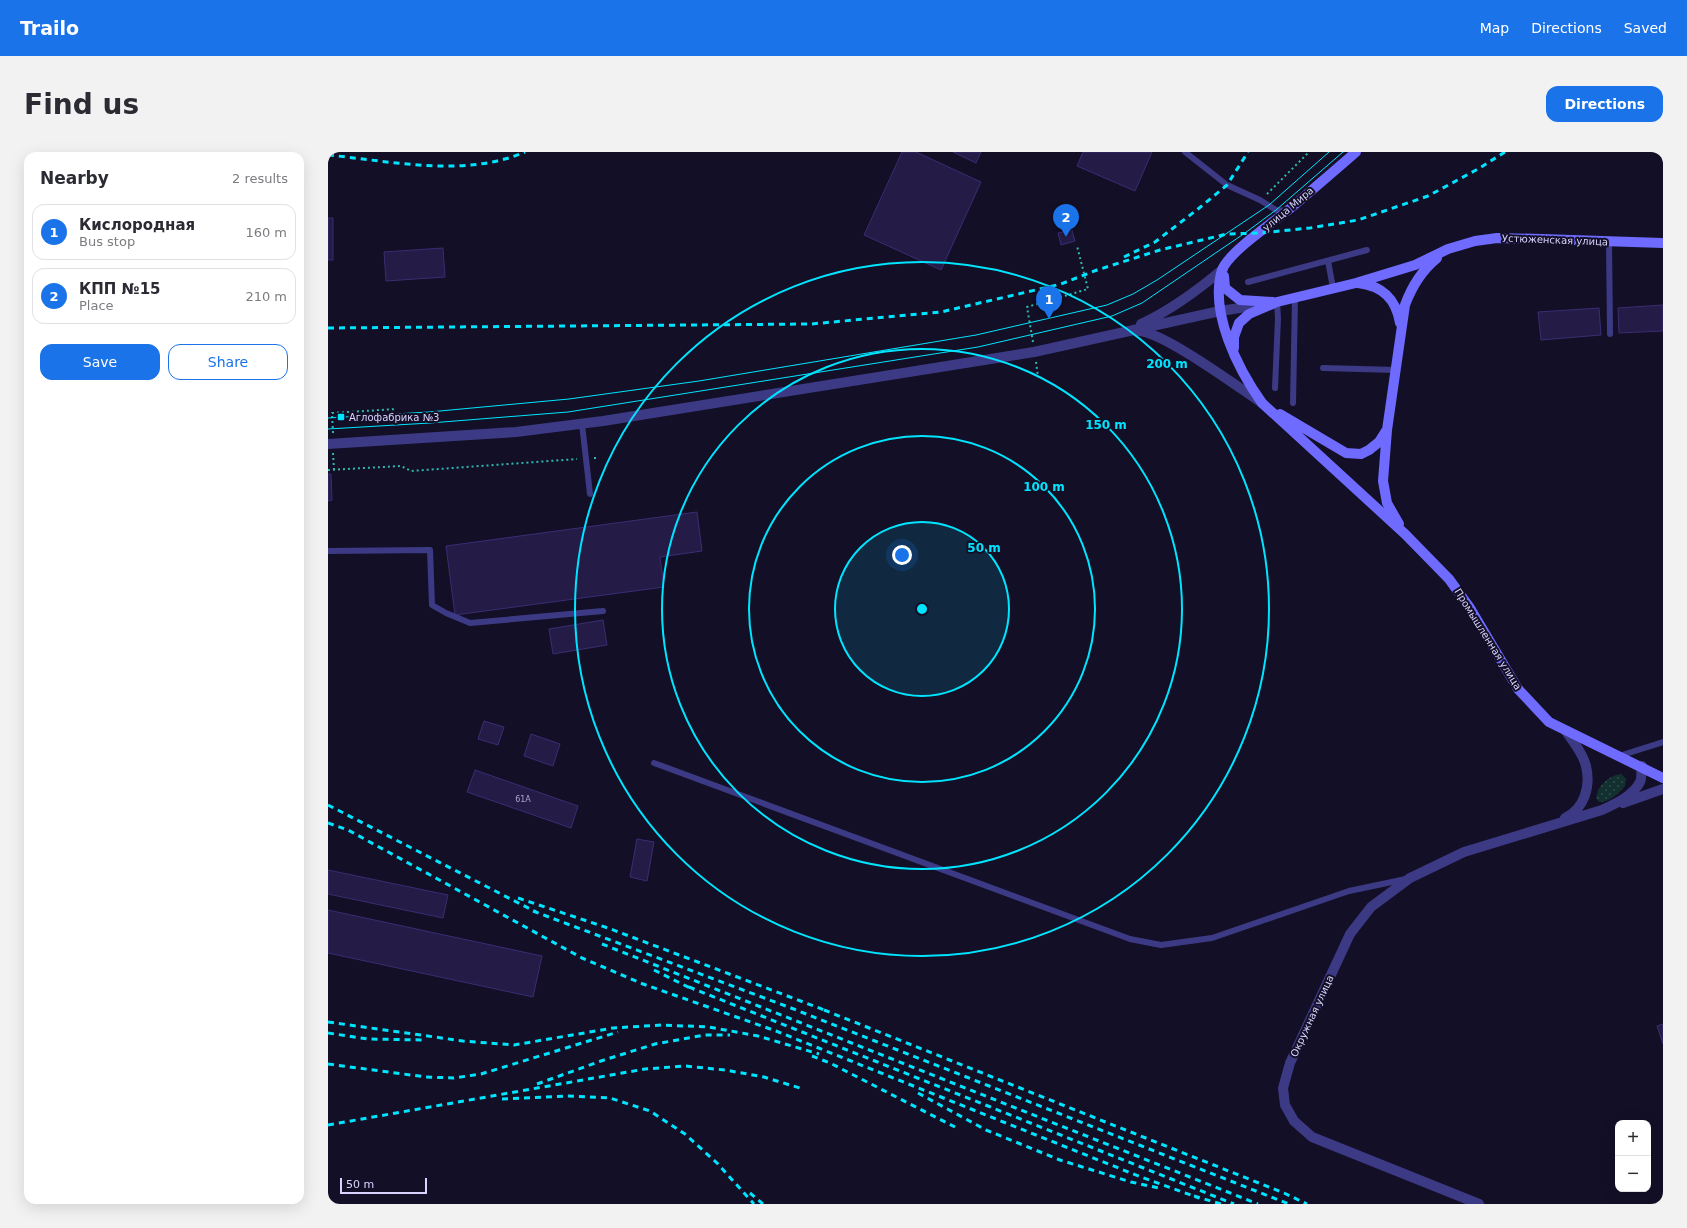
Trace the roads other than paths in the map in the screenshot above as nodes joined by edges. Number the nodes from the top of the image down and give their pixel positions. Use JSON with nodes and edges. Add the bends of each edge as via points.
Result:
{"nodes":[{"id":1,"x":1185,"y":152,"type":"edge"},
{"id":2,"x":1356,"y":152,"type":"edge"},
{"id":3,"x":1287,"y":211,"type":"junction"},
{"id":4,"x":1609,"y":241,"type":"junction"},
{"id":5,"x":1663,"y":243,"type":"edge"},
{"id":6,"x":1448,"y":249,"type":"junction"},
{"id":7,"x":1367,"y":250,"type":"dead end"},
{"id":8,"x":1328,"y":261,"type":"junction"},
{"id":9,"x":1223,"y":269,"type":"junction"},
{"id":10,"x":1248,"y":282,"type":"dead end"},
{"id":11,"x":1356,"y":283,"type":"junction"},
{"id":12,"x":1333,"y":288,"type":"junction"},
{"id":13,"x":1295,"y":298,"type":"junction"},
{"id":14,"x":1277,"y":302,"type":"junction"},
{"id":15,"x":1220,"y":311,"type":"junction"},
{"id":16,"x":1401,"y":331,"type":"junction"},
{"id":17,"x":1123,"y":332,"type":"junction"},
{"id":18,"x":1610,"y":334,"type":"dead end"},
{"id":19,"x":1234,"y":358,"type":"junction"},
{"id":20,"x":1323,"y":368,"type":"dead end"},
{"id":21,"x":1396,"y":370,"type":"junction"},
{"id":22,"x":1275,"y":388,"type":"dead end"},
{"id":23,"x":1293,"y":402,"type":"dead end"},
{"id":24,"x":1262,"y":403,"type":"junction"},
{"id":25,"x":582,"y":424,"type":"junction"},
{"id":26,"x":1387,"y":430,"type":"junction"},
{"id":27,"x":330,"y":444,"type":"edge"},
{"id":28,"x":590,"y":494,"type":"dead end"},
{"id":29,"x":1405,"y":534,"type":"junction"},
{"id":30,"x":328,"y":551,"type":"edge"},
{"id":31,"x":602,"y":611,"type":"dead end"},
{"id":32,"x":1566,"y":731,"type":"junction"},
{"id":33,"x":1663,"y":742,"type":"edge"},
{"id":34,"x":1619,"y":756,"type":"junction"},
{"id":35,"x":654,"y":763,"type":"dead end"},
{"id":36,"x":1642,"y":766,"type":"junction"},
{"id":37,"x":1663,"y":778,"type":"edge"},
{"id":38,"x":1663,"y":789,"type":"edge"},
{"id":39,"x":1602,"y":810,"type":"junction"},
{"id":40,"x":1545,"y":828,"type":"junction"},
{"id":41,"x":1410,"y":878,"type":"junction"},
{"id":42,"x":1479,"y":1204,"type":"edge"}],
"edges":[{"from":1,"to":3,"type":"lane","via":[[1227,184],[1276,210]]},
{"from":2,"to":3,"type":"main road","name":"улица Мира"},
{"from":3,"to":9,"type":"main road","name":"улица Мира","via":[[1240,247]]},
{"from":4,"to":5,"type":"main road","name":"Устюженская улица"},
{"from":4,"to":6,"type":"main road","name":"Устюженская улица","via":[[1497,238]]},
{"from":4,"to":18,"type":"lane"},
{"from":6,"to":11,"type":"main road","via":[[1414,265]]},
{"from":6,"to":16,"type":"main road","via":[[1430,263],[1412,287],[1405,305]]},
{"from":7,"to":8,"type":"lane"},
{"from":8,"to":10,"type":"lane"},
{"from":8,"to":12,"type":"lane"},
{"from":9,"to":14,"type":"main road","via":[[1225,288],[1240,300]]},
{"from":9,"to":15,"type":"main road","via":[[1218,292]]},
{"from":9,"to":17,"type":"street","via":[[1165,312]]},
{"from":11,"to":12,"type":"main road"},
{"from":11,"to":16,"type":"main road","via":[[1381,289],[1392,300],[1399,315]]},
{"from":12,"to":13,"type":"main road"},
{"from":13,"to":14,"type":"main road"},
{"from":13,"to":23,"type":"lane"},
{"from":14,"to":15,"type":"street"},
{"from":14,"to":19,"type":"main road","via":[[1249,314],[1239,323],[1234,337]]},
{"from":14,"to":22,"type":"lane"},
{"from":15,"to":17,"type":"street"},
{"from":15,"to":19,"type":"main road"},
{"from":16,"to":21,"type":"main road"},
{"from":17,"to":24,"type":"street","via":[[1142,331],[1157,336]]},
{"from":17,"to":25,"type":"street","via":[[1034,352]]},
{"from":19,"to":24,"type":"main road"},
{"from":20,"to":21,"type":"lane"},
{"from":21,"to":26,"type":"main road"},
{"from":24,"to":26,"type":"main road","via":[[1346,453],[1361,454],[1369,450],[1379,442]]},
{"from":24,"to":29,"type":"main road"},
{"from":25,"to":27,"type":"street","via":[[516,432]]},
{"from":25,"to":28,"type":"lane"},
{"from":26,"to":29,"type":"main road","via":[[1383,481],[1387,503]]},
{"from":29,"to":32,"type":"main road","name":"Промышленная улица","via":[[1449,579],[1470,608],[1518,689],[1549,722]]},
{"from":30,"to":31,"type":"lane","via":[[430,550],[432,605],[470,623]]},
{"from":32,"to":34,"type":"main road","name":"Промышленная улица"},
{"from":32,"to":40,"type":"street","via":[[1586,766],[1588,784],[1584,800],[1573,814]]},
{"from":33,"to":34,"type":"lane"},
{"from":34,"to":36,"type":"main road","name":"Промышленная улица"},
{"from":35,"to":41,"type":"lane","via":[[1130,939],[1161,945],[1212,938],[1349,891]]},
{"from":36,"to":37,"type":"main road","name":"Промышленная улица"},
{"from":36,"to":39,"type":"street","via":[[1640,781],[1632,792]]},
{"from":38,"to":39,"type":"street"},
{"from":39,"to":40,"type":"street"},
{"from":40,"to":41,"type":"street","name":"Окружная улица","via":[[1464,852]]},
{"from":41,"to":42,"type":"street","name":"Окружная улица","via":[[1371,907],[1350,934],[1290,1063],[1283,1088],[1285,1105],[1294,1120],[1312,1137]]}]}
